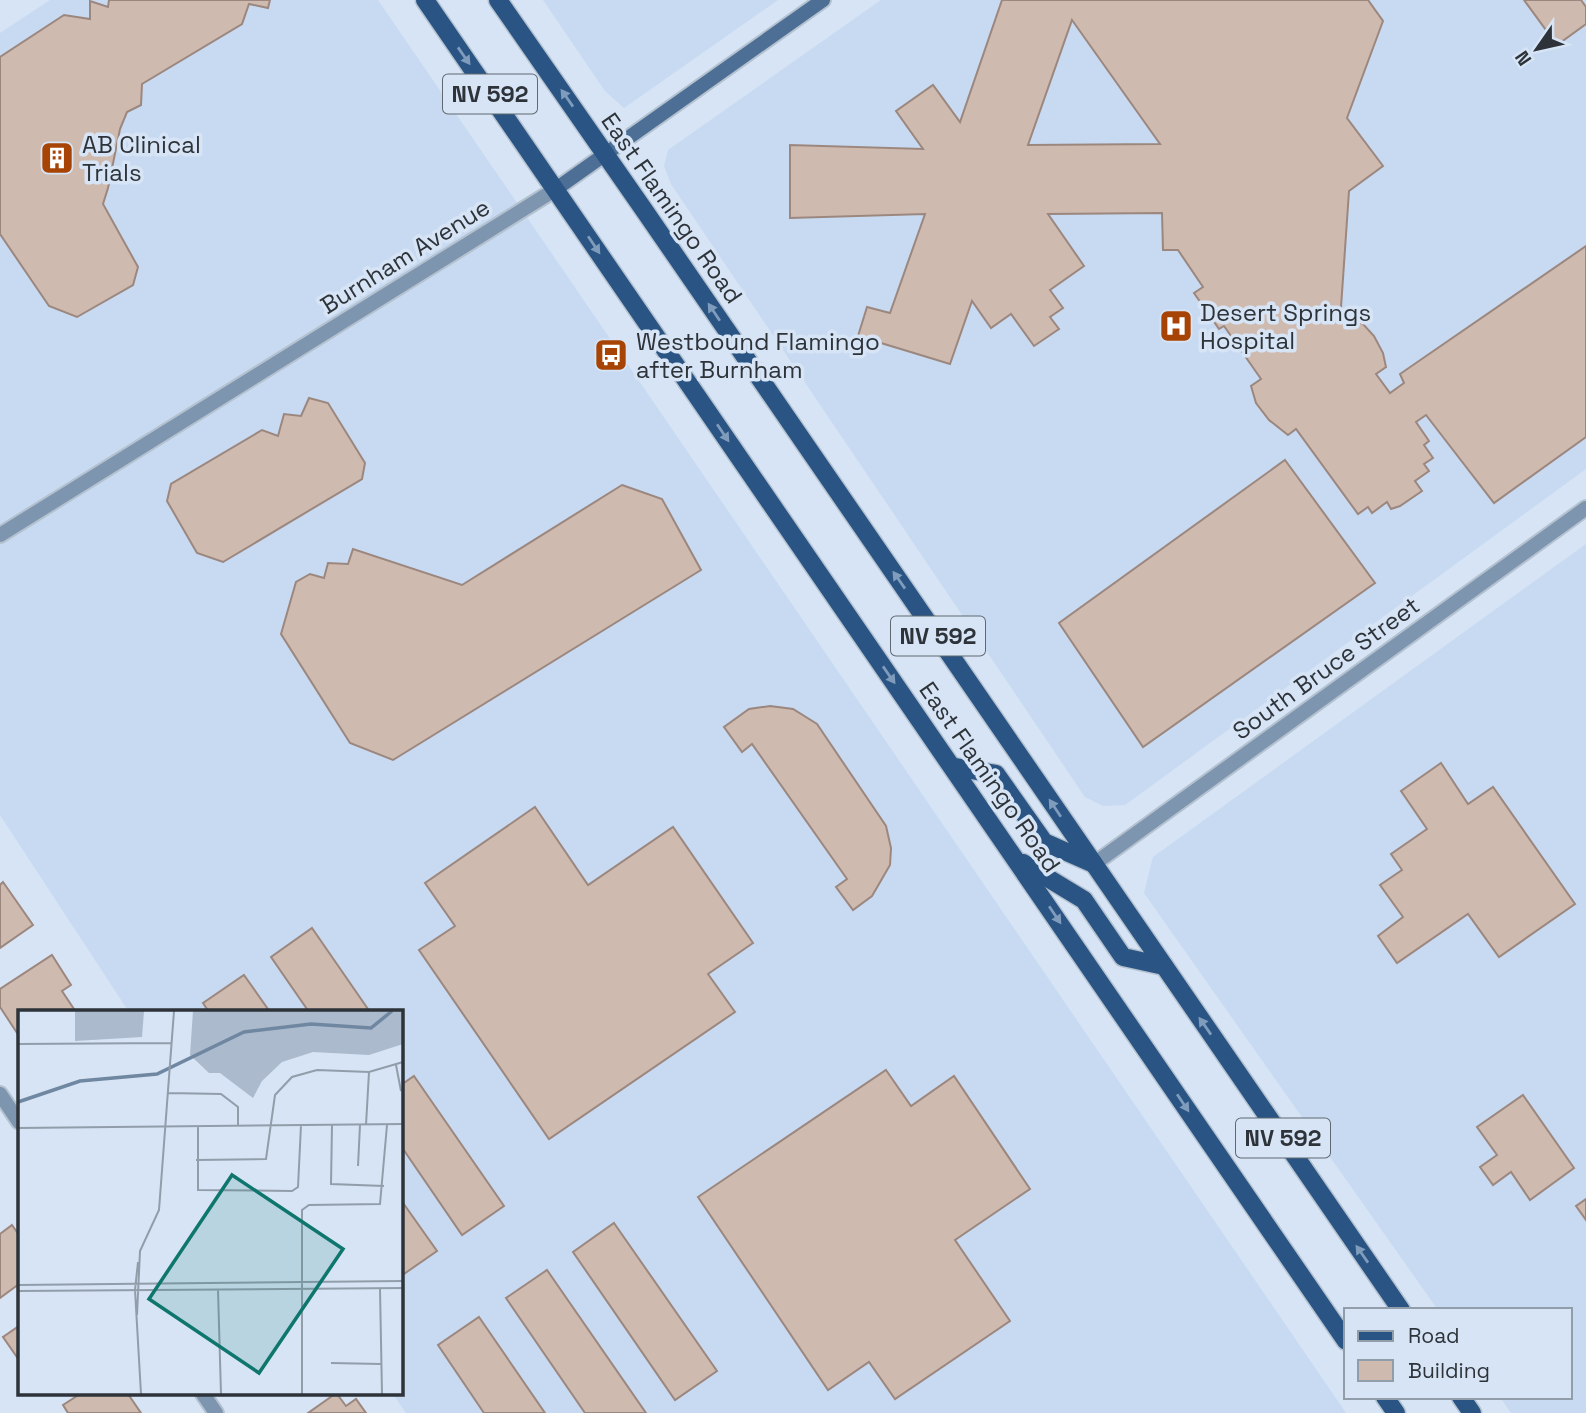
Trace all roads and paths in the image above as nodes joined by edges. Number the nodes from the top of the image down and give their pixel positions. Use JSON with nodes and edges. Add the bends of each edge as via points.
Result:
{"nodes":[{"id":1,"x":425,"y":0,"type":"edge"},
{"id":2,"x":498,"y":0,"type":"edge"},
{"id":3,"x":823,"y":0,"type":"edge"},
{"id":4,"x":606,"y":154,"type":"junction"},
{"id":5,"x":556,"y":189,"type":"junction"},
{"id":6,"x":1586,"y":508,"type":"edge"},
{"id":7,"x":0,"y":535,"type":"edge"},
{"id":8,"x":954,"y":767,"type":"junction"},
{"id":9,"x":1016,"y":859,"type":"junction"},
{"id":10,"x":1094,"y":864,"type":"junction"},
{"id":11,"x":1164,"y":966,"type":"junction"},
{"id":12,"x":0,"y":1094,"type":"edge"},
{"id":13,"x":18,"y":1121,"type":"edge"},
{"id":14,"x":1400,"y":1308,"type":"edge"},
{"id":15,"x":1344,"y":1337,"type":"edge"},
{"id":16,"x":204,"y":1396,"type":"edge"},
{"id":17,"x":216,"y":1413,"type":"edge"}],
"edges":[{"from":1,"to":5,"type":"main road","name":"East Flamingo Road","number":"NV 592","one_way":true},
{"from":4,"to":2,"type":"main road","name":"East Flamingo Road","number":"NV 592","one_way":true},
{"from":3,"to":4,"type":"street","name":"Burnham Avenue"},
{"from":4,"to":5,"type":"street","name":"Burnham Avenue"},
{"from":10,"to":4,"type":"main road","name":"East Flamingo Road","number":"NV 592","one_way":true},
{"from":5,"to":7,"type":"street","name":"Burnham Avenue"},
{"from":5,"to":8,"type":"main road","name":"East Flamingo Road","number":"NV 592","one_way":true},
{"from":6,"to":10,"type":"street","name":"South Bruce Street"},
{"from":8,"to":9,"type":"main road","name":"East Flamingo Road","number":"NV 592"},
{"from":8,"to":10,"type":"main road","via":[[996,774],[1044,842]]},
{"from":9,"to":11,"type":"main road","via":[[1084,900],[1123,957]]},
{"from":9,"to":15,"type":"main road","name":"East Flamingo Road","number":"NV 592","one_way":true},
{"from":10,"to":11,"type":"main road","name":"East Flamingo Road","number":"NV 592"},
{"from":14,"to":11,"type":"main road","name":"East Flamingo Road","number":"NV 592","one_way":true},
{"from":12,"to":13,"type":"street"},
{"from":16,"to":17,"type":"street"}]}
